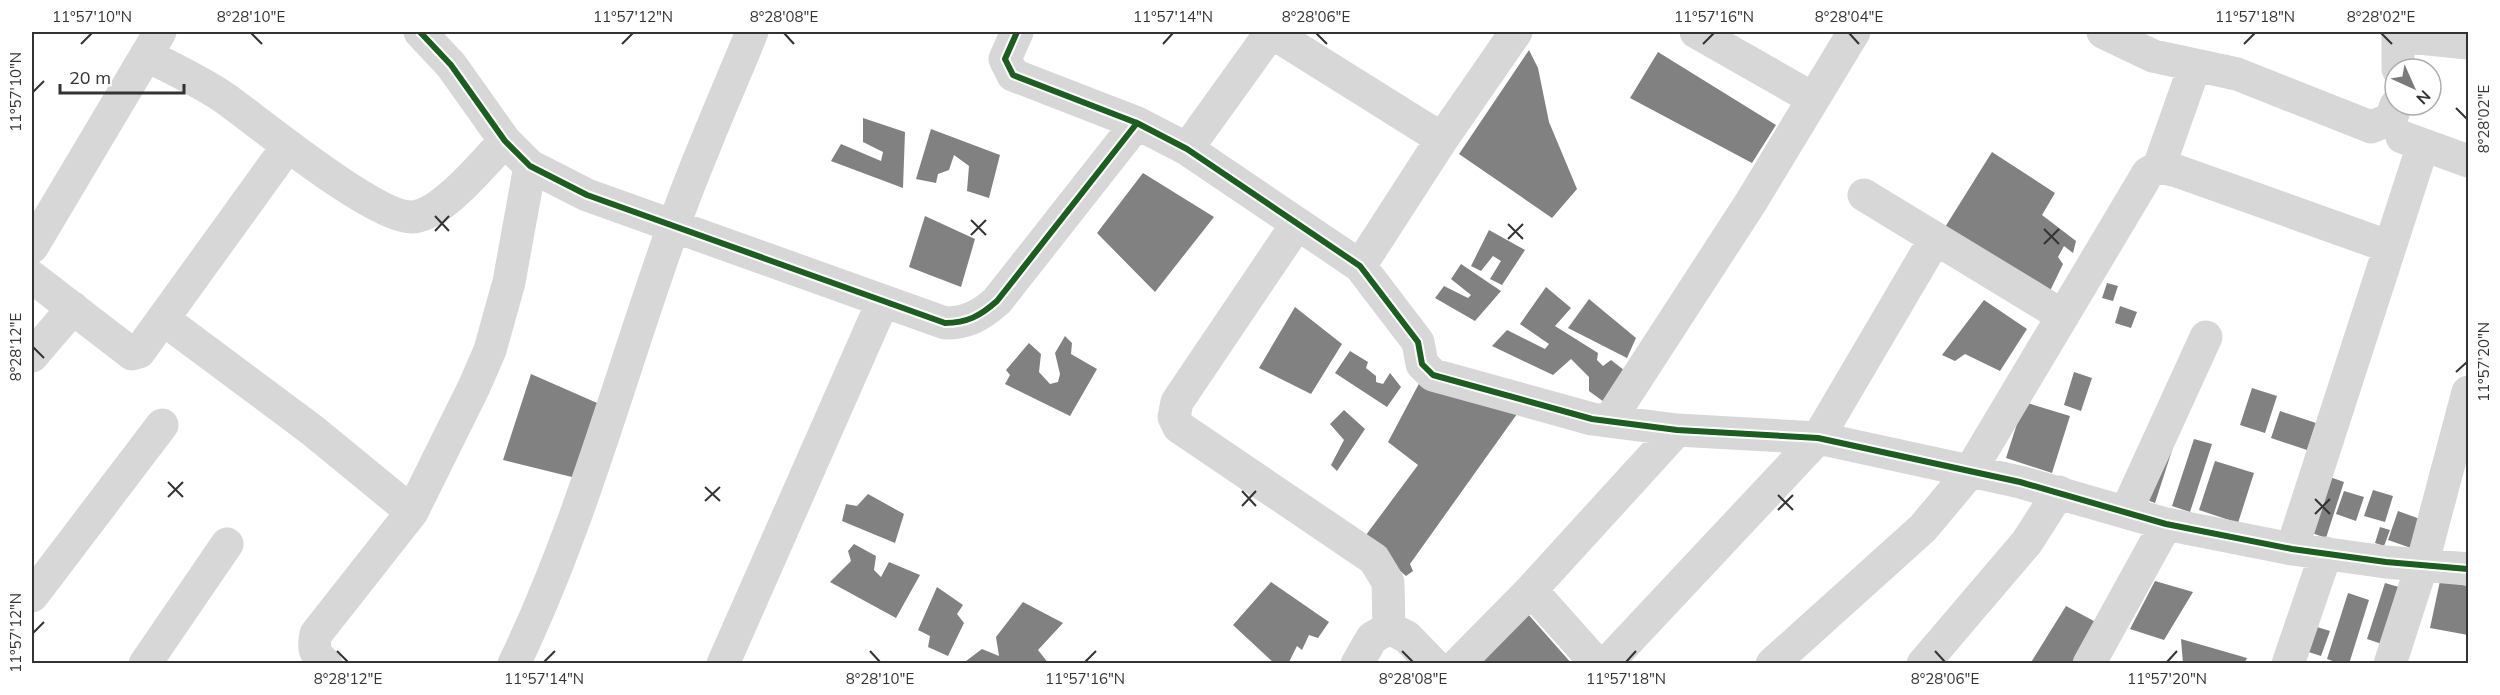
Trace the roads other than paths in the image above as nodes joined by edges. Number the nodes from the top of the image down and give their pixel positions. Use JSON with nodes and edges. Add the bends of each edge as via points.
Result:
{"nodes":[{"id":1,"x":420,"y":32,"type":"edge"},
{"id":2,"x":752,"y":32,"type":"edge"},
{"id":3,"x":1017,"y":32,"type":"edge"},
{"id":4,"x":1271,"y":32,"type":"edge"},
{"id":5,"x":1696,"y":32,"type":"edge"},
{"id":6,"x":1854,"y":32,"type":"edge"},
{"id":7,"x":2103,"y":32,"type":"edge"},
{"id":8,"x":2398,"y":34,"type":"edge"},
{"id":9,"x":1505,"y":36,"type":"edge"},
{"id":10,"x":153,"y":43,"type":"edge"},
{"id":11,"x":2469,"y":43,"type":"edge"},
{"id":12,"x":2398,"y":57,"type":"edge"},
{"id":13,"x":2195,"y":65,"type":"junction"},
{"id":14,"x":1812,"y":98,"type":"junction"},
{"id":15,"x":2391,"y":117,"type":"edge"},
{"id":16,"x":1137,"y":123,"type":"junction"},
{"id":17,"x":2372,"y":127,"type":"junction"},
{"id":18,"x":1442,"y":139,"type":"junction"},
{"id":19,"x":505,"y":141,"type":"junction"},
{"id":20,"x":2423,"y":145,"type":"junction"},
{"id":21,"x":287,"y":147,"type":"junction"},
{"id":22,"x":1187,"y":149,"type":"junction"},
{"id":23,"x":2469,"y":161,"type":"edge"},
{"id":24,"x":530,"y":166,"type":"junction"},
{"id":25,"x":2159,"y":167,"type":"junction"},
{"id":26,"x":1864,"y":195,"type":"dead end"},
{"id":27,"x":674,"y":224,"type":"junction"},
{"id":28,"x":1297,"y":224,"type":"junction"},
{"id":29,"x":1935,"y":239,"type":"junction"},
{"id":30,"x":32,"y":247,"type":"edge"},
{"id":31,"x":2390,"y":248,"type":"junction"},
{"id":32,"x":1360,"y":266,"type":"junction"},
{"id":33,"x":32,"y":277,"type":"edge"},
{"id":34,"x":883,"y":301,"type":"junction"},
{"id":35,"x":73,"y":308,"type":"junction"},
{"id":36,"x":2063,"y":316,"type":"junction"},
{"id":37,"x":163,"y":319,"type":"junction"},
{"id":38,"x":2206,"y":337,"type":"dead end"},
{"id":39,"x":32,"y":356,"type":"edge"},
{"id":40,"x":2469,"y":392,"type":"edge"},
{"id":41,"x":1609,"y":421,"type":"junction"},
{"id":42,"x":162,"y":425,"type":"dead end"},
{"id":43,"x":1677,"y":430,"type":"junction"},
{"id":44,"x":1818,"y":438,"type":"junction"},
{"id":45,"x":1969,"y":473,"type":"junction"},
{"id":46,"x":2060,"y":492,"type":"junction"},
{"id":47,"x":412,"y":512,"type":"junction"},
{"id":48,"x":2126,"y":512,"type":"junction"},
{"id":49,"x":2166,"y":524,"type":"junction"},
{"id":50,"x":227,"y":544,"type":"dead end"},
{"id":51,"x":2292,"y":549,"type":"junction"},
{"id":52,"x":2326,"y":553,"type":"junction"},
{"id":53,"x":2422,"y":565,"type":"junction"},
{"id":54,"x":2469,"y":569,"type":"edge"},
{"id":55,"x":1531,"y":591,"type":"junction"},
{"id":56,"x":32,"y":596,"type":"edge"},
{"id":57,"x":1389,"y":628,"type":"junction"},
{"id":58,"x":148,"y":663,"type":"edge"},
{"id":59,"x":326,"y":663,"type":"edge"},
{"id":60,"x":514,"y":663,"type":"edge"},
{"id":61,"x":723,"y":663,"type":"edge"},
{"id":62,"x":1357,"y":663,"type":"edge"},
{"id":63,"x":1433,"y":663,"type":"edge"},
{"id":64,"x":1458,"y":663,"type":"edge"},
{"id":65,"x":1597,"y":663,"type":"edge"},
{"id":66,"x":1606,"y":663,"type":"edge"},
{"id":67,"x":1772,"y":663,"type":"edge"},
{"id":68,"x":1923,"y":663,"type":"edge"},
{"id":69,"x":2089,"y":663,"type":"edge"},
{"id":70,"x":2288,"y":663,"type":"edge"},
{"id":71,"x":2390,"y":663,"type":"edge"}],
"edges":[{"from":1,"to":19,"type":"street","via":[[451,65]]},
{"from":2,"to":27,"type":"street"},
{"from":3,"to":16,"type":"street","via":[[1005,58],[1013,75]]},
{"from":4,"to":18,"type":"street"},
{"from":4,"to":22,"type":"street"},
{"from":5,"to":14,"type":"street"},
{"from":6,"to":14,"type":"street"},
{"from":7,"to":13,"type":"street","via":[[2153,56]]},
{"from":8,"to":11,"type":"street"},
{"from":8,"to":12,"type":"street"},
{"from":9,"to":18,"type":"street"},
{"from":10,"to":21,"type":"street"},
{"from":10,"to":30,"type":"street"},
{"from":13,"to":17,"type":"street","via":[[2237,74]]},
{"from":13,"to":25,"type":"street"},
{"from":14,"to":41,"type":"street","via":[[1751,202]]},
{"from":15,"to":17,"type":"street"},
{"from":16,"to":22,"type":"street"},
{"from":16,"to":34,"type":"street","via":[[980,316],[945,323]]},
{"from":17,"to":20,"type":"street"},
{"from":18,"to":32,"type":"street"},
{"from":19,"to":21,"type":"street","via":[[438,208],[412,217],[391,214]]},
{"from":19,"to":24,"type":"street"},
{"from":20,"to":23,"type":"street"},
{"from":20,"to":31,"type":"street"},
{"from":21,"to":37,"type":"street"},
{"from":22,"to":28,"type":"street"},
{"from":24,"to":27,"type":"street","via":[[587,195]]},
{"from":24,"to":47,"type":"street","via":[[516,253],[490,350]]},
{"from":25,"to":31,"type":"street"},
{"from":25,"to":36,"type":"street","via":[[2148,173]]},
{"from":26,"to":29,"type":"street"},
{"from":27,"to":34,"type":"street"},
{"from":27,"to":60,"type":"street","via":[[596,458]]},
{"from":28,"to":32,"type":"street"},
{"from":28,"to":57,"type":"street","via":[[1178,402],[1174,417],[1179,427],[1374,559],[1388,582]]},
{"from":29,"to":36,"type":"street"},
{"from":29,"to":44,"type":"street"},
{"from":31,"to":51,"type":"street"},
{"from":32,"to":41,"type":"street","via":[[1418,342],[1422,364],[1433,375]]},
{"from":33,"to":35,"type":"street"},
{"from":34,"to":61,"type":"street"},
{"from":35,"to":37,"type":"street","via":[[132,354],[139,352]]},
{"from":35,"to":39,"type":"street"},
{"from":36,"to":45,"type":"street"},
{"from":37,"to":47,"type":"street","via":[[312,430]]},
{"from":38,"to":48,"type":"street"},
{"from":40,"to":53,"type":"street"},
{"from":41,"to":43,"type":"street"},
{"from":42,"to":56,"type":"street"},
{"from":43,"to":44,"type":"street"},
{"from":43,"to":55,"type":"street"},
{"from":44,"to":45,"type":"street"},
{"from":44,"to":66,"type":"street"},
{"from":45,"to":46,"type":"street"},
{"from":45,"to":67,"type":"street","via":[[1923,528]]},
{"from":46,"to":48,"type":"street"},
{"from":46,"to":68,"type":"street","via":[[2027,542]]},
{"from":47,"to":59,"type":"street","via":[[316,634],[313,647]]},
{"from":48,"to":49,"type":"street"},
{"from":49,"to":51,"type":"street"},
{"from":49,"to":69,"type":"street"},
{"from":50,"to":58,"type":"street"},
{"from":51,"to":52,"type":"street"},
{"from":52,"to":53,"type":"street"},
{"from":52,"to":70,"type":"street"},
{"from":53,"to":54,"type":"street"},
{"from":53,"to":71,"type":"street"},
{"from":55,"to":64,"type":"street"},
{"from":55,"to":65,"type":"street"},
{"from":57,"to":62,"type":"street","via":[[1372,638]]},
{"from":57,"to":63,"type":"street","via":[[1407,637]]}]}
